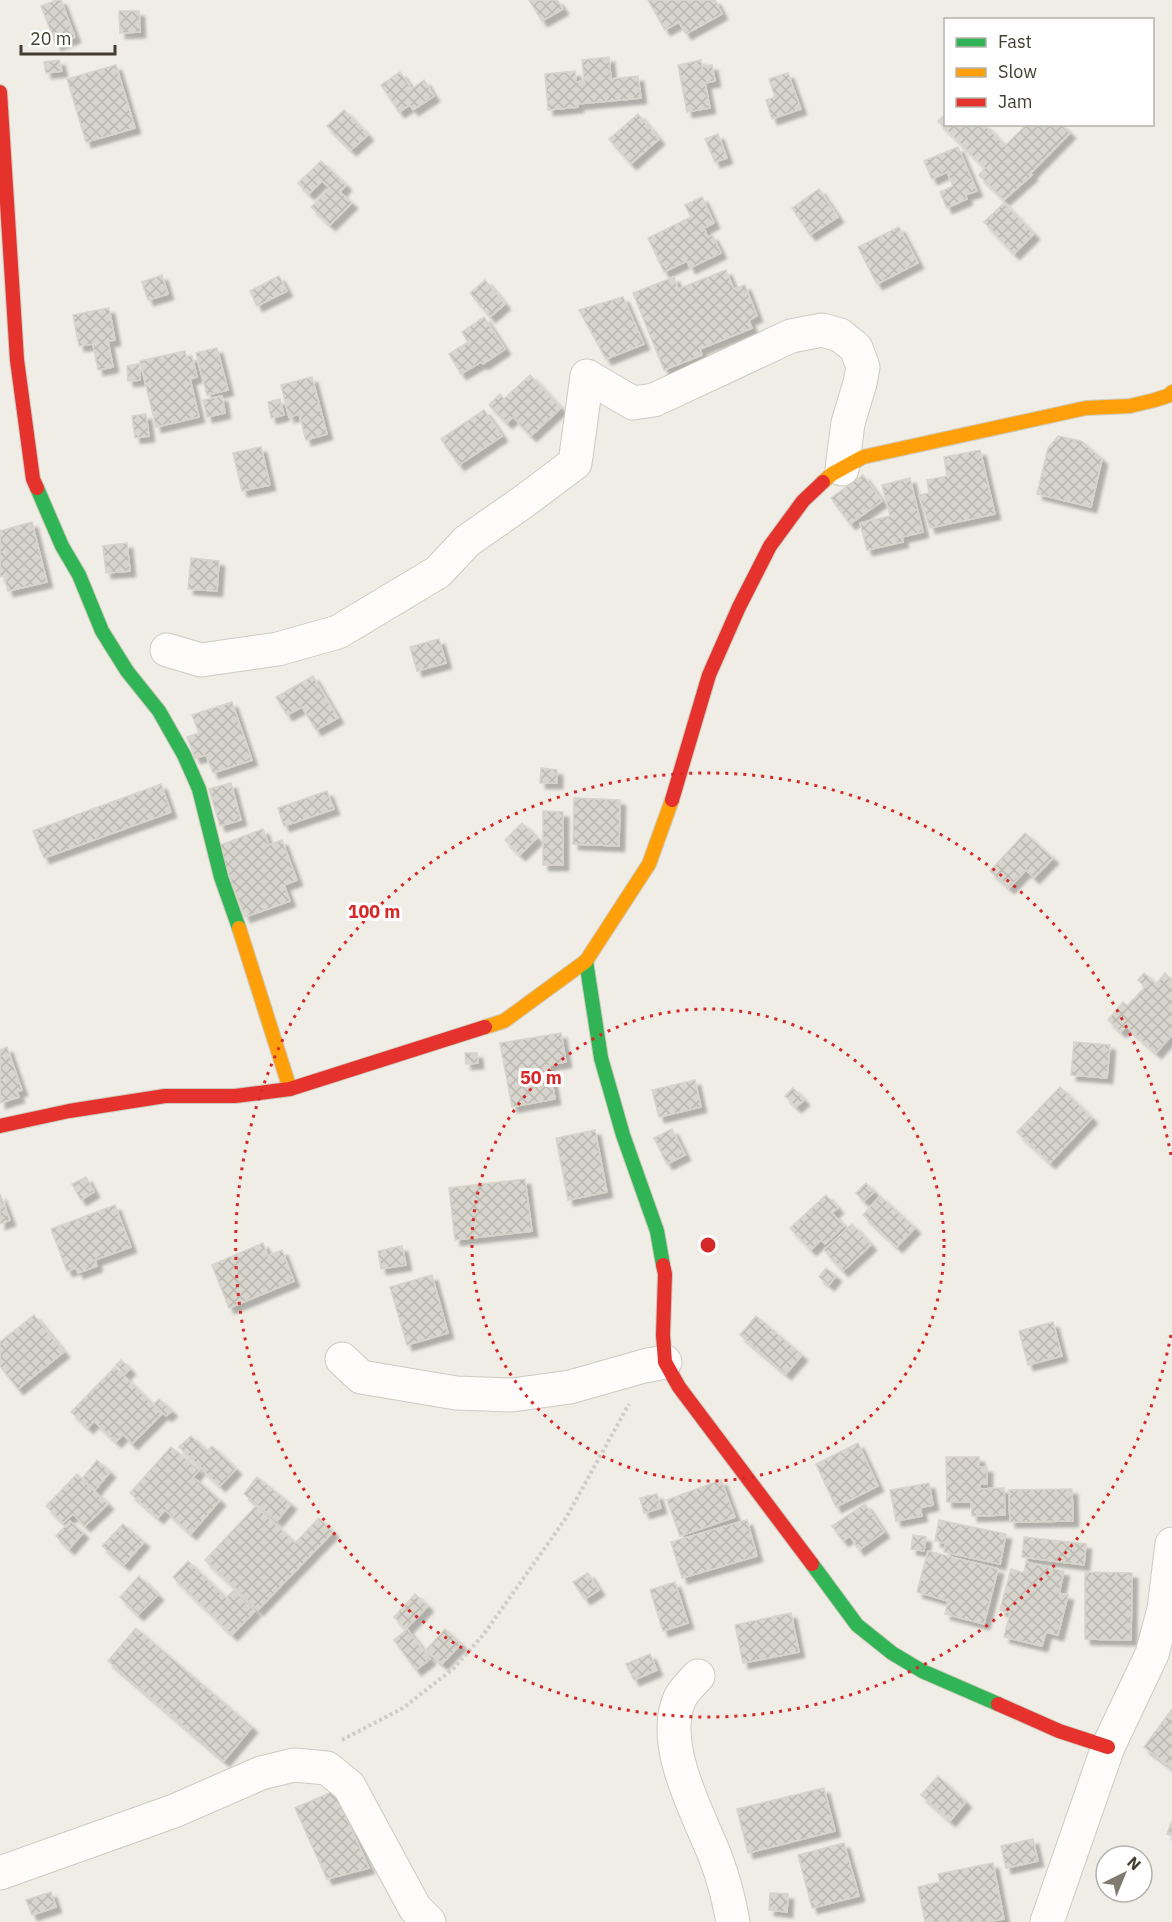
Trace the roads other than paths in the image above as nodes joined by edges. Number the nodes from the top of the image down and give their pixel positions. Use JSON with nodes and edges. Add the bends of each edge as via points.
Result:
{"nodes":[{"id":1,"x":0,"y":92,"type":"edge"},
{"id":2,"x":1171,"y":394,"type":"edge"},
{"id":3,"x":842,"y":469,"type":"junction"},
{"id":4,"x":167,"y":650,"type":"dead end"},
{"id":5,"x":586,"y":961,"type":"junction"},
{"id":6,"x":290,"y":1089,"type":"junction"},
{"id":7,"x":0,"y":1126,"type":"edge"},
{"id":8,"x":342,"y":1359,"type":"dead end"},
{"id":9,"x":654,"y":1364,"type":"junction"},
{"id":10,"x":1172,"y":1544,"type":"edge"},
{"id":11,"x":698,"y":1676,"type":"dead end"},
{"id":12,"x":1108,"y":1747,"type":"junction"},
{"id":13,"x":0,"y":1873,"type":"edge"},
{"id":14,"x":429,"y":1922,"type":"edge"},
{"id":15,"x":733,"y":1922,"type":"edge"},
{"id":16,"x":1047,"y":1922,"type":"edge"}],
"edges":[{"from":1,"to":6,"type":"street","via":[[17,360],[33,479],[102,631],[159,711],[199,789],[221,878]]},
{"from":2,"to":3,"type":"street","via":[[1130,406],[1086,408],[864,457]]},
{"from":3,"to":4,"type":"street","via":[[848,423],[863,368],[856,348],[840,334],[822,330],[791,336],[654,400],[633,403],[587,376],[575,463],[467,542],[438,572],[338,632],[278,649],[201,660]]},
{"from":3,"to":5,"type":"street","via":[[803,501],[770,546],[749,586],[709,675],[649,864]]},
{"from":5,"to":6,"type":"street","via":[[504,1021]]},
{"from":5,"to":9,"type":"street","via":[[601,1058],[657,1231],[665,1274],[663,1335]]},
{"from":6,"to":7,"type":"street","via":[[235,1096],[146,1098]]},
{"from":8,"to":9,"type":"street","via":[[361,1377],[456,1393],[512,1395],[570,1387]]},
{"from":9,"to":12,"type":"street","via":[[679,1387],[857,1625],[922,1671],[1059,1731]]},
{"from":10,"to":12,"type":"street","via":[[1164,1609],[1152,1654]]},
{"from":11,"to":15,"type":"street","via":[[681,1698],[675,1721],[675,1750],[715,1857]]},
{"from":12,"to":16,"type":"street"},
{"from":13,"to":14,"type":"street","via":[[174,1811],[261,1773],[294,1765],[327,1768],[350,1786],[416,1908]]}]}
